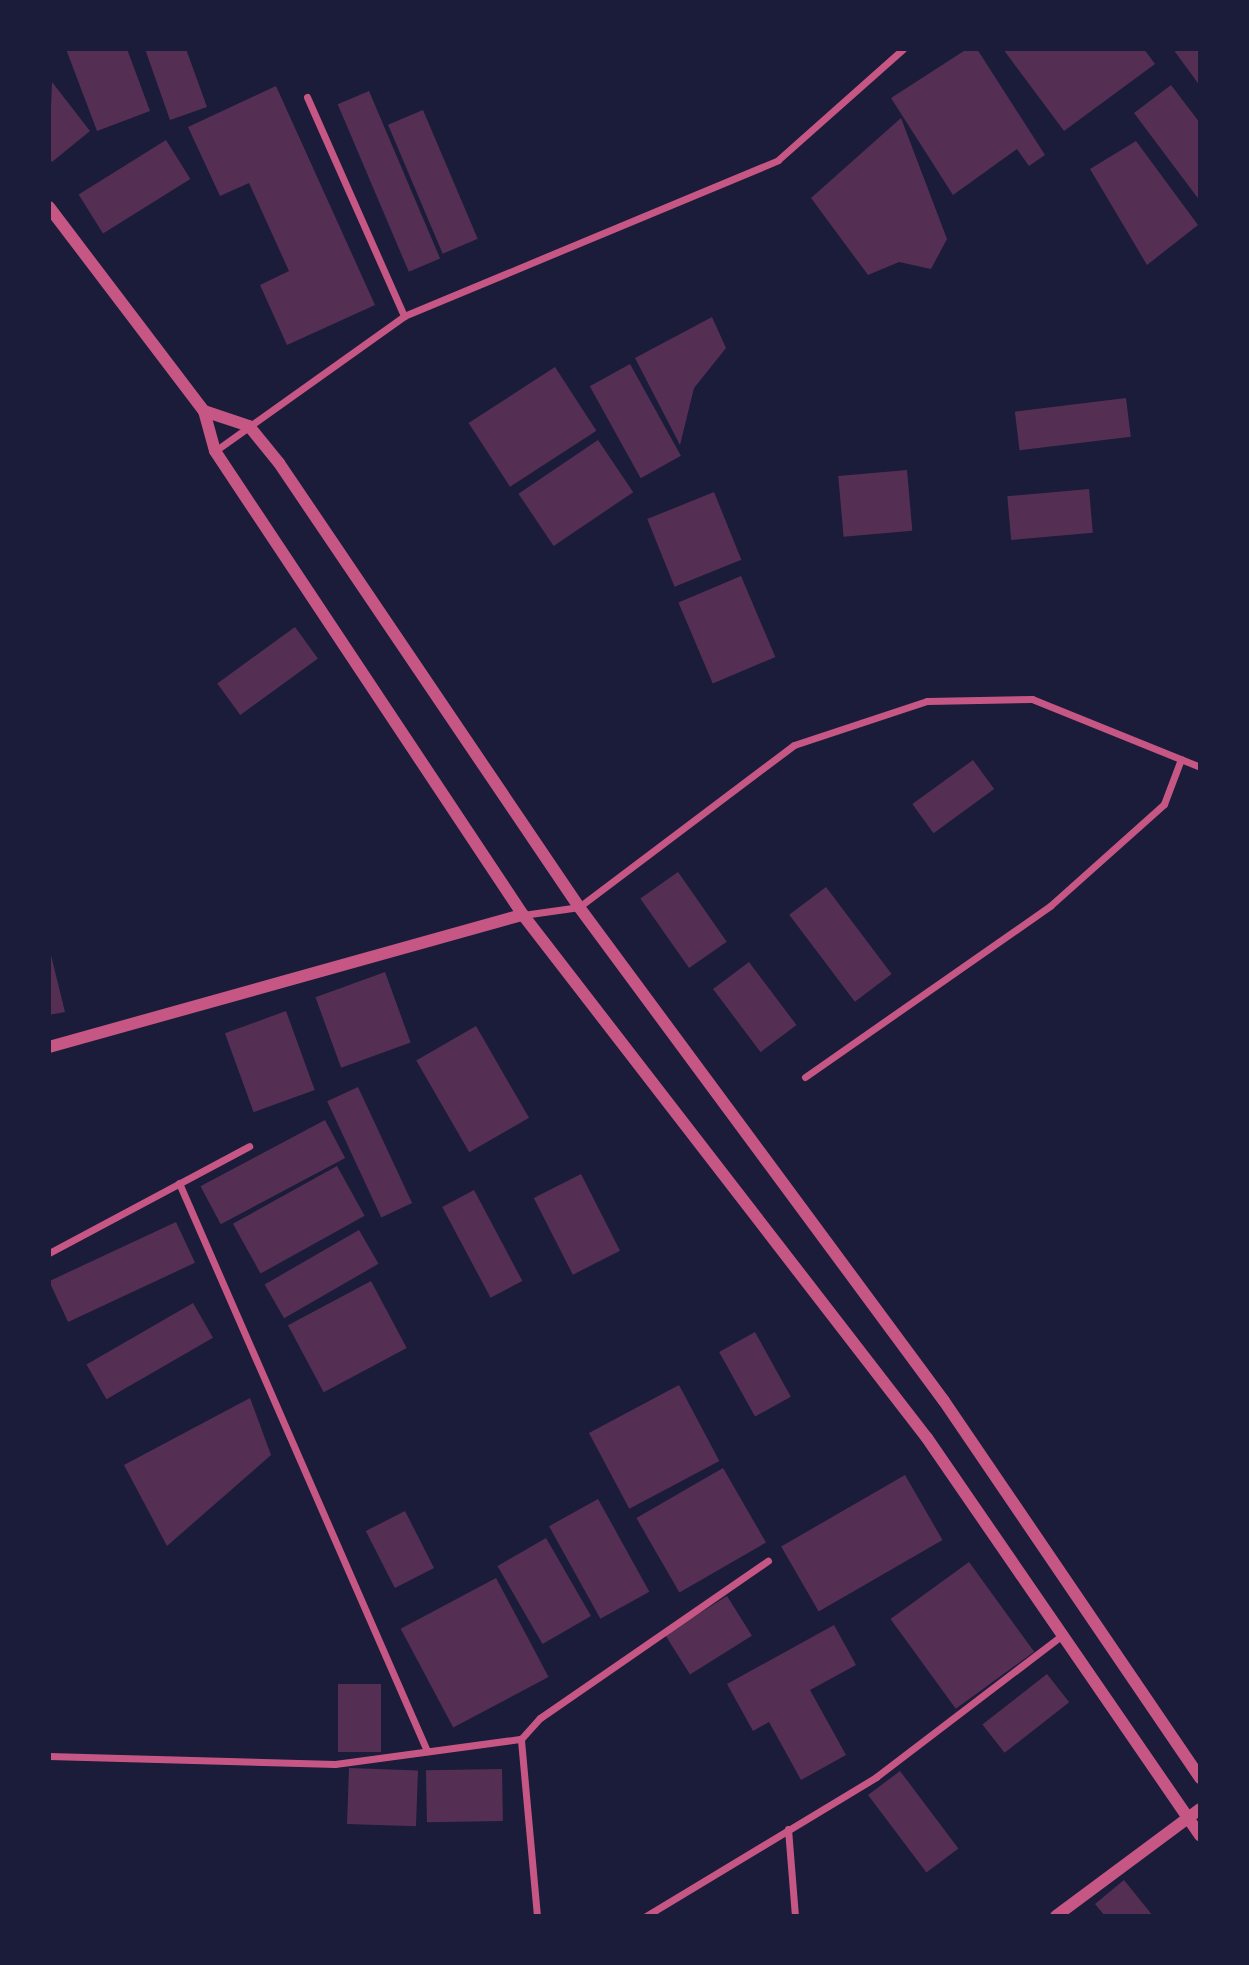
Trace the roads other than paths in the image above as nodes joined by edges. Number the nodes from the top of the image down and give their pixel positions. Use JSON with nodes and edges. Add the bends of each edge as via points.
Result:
{"nodes":[{"id":1,"x":903,"y":49,"type":"edge"},
{"id":2,"x":307,"y":97,"type":"dead end"},
{"id":3,"x":49,"y":207,"type":"edge"},
{"id":4,"x":404,"y":316,"type":"junction"},
{"id":5,"x":204,"y":411,"type":"junction"},
{"id":6,"x":249,"y":426,"type":"junction"},
{"id":7,"x":215,"y":451,"type":"junction"},
{"id":8,"x":1181,"y":759,"type":"junction"},
{"id":9,"x":1200,"y":767,"type":"edge"},
{"id":10,"x":579,"y":907,"type":"junction"},
{"id":11,"x":523,"y":915,"type":"junction"},
{"id":12,"x":49,"y":1047,"type":"edge"},
{"id":13,"x":805,"y":1077,"type":"dead end"},
{"id":14,"x":249,"y":1146,"type":"dead end"},
{"id":15,"x":179,"y":1183,"type":"junction"},
{"id":16,"x":49,"y":1253,"type":"edge"},
{"id":17,"x":768,"y":1561,"type":"dead end"},
{"id":18,"x":1060,"y":1637,"type":"junction"},
{"id":19,"x":521,"y":1739,"type":"junction"},
{"id":20,"x":427,"y":1751,"type":"junction"},
{"id":21,"x":49,"y":1756,"type":"edge"},
{"id":22,"x":1200,"y":1778,"type":"edge"},
{"id":23,"x":1200,"y":1809,"type":"edge"},
{"id":24,"x":1188,"y":1818,"type":"junction"},
{"id":25,"x":788,"y":1829,"type":"junction"},
{"id":26,"x":1200,"y":1835,"type":"edge"},
{"id":27,"x":537,"y":1916,"type":"edge"},
{"id":28,"x":646,"y":1916,"type":"edge"},
{"id":29,"x":794,"y":1916,"type":"edge"},
{"id":30,"x":1055,"y":1916,"type":"edge"}],
"edges":[{"from":1,"to":4,"type":"street","via":[[778,160]]},
{"from":2,"to":4,"type":"street"},
{"from":3,"to":5,"type":"street"},
{"from":4,"to":6,"type":"street"},
{"from":5,"to":6,"type":"street"},
{"from":5,"to":7,"type":"street"},
{"from":6,"to":7,"type":"street"},
{"from":6,"to":10,"type":"street","via":[[279,463]]},
{"from":7,"to":11,"type":"street"},
{"from":8,"to":9,"type":"street"},
{"from":8,"to":10,"type":"street","via":[[1032,699],[928,701],[794,745]]},
{"from":8,"to":13,"type":"street","via":[[1164,804],[1050,906]]},
{"from":10,"to":11,"type":"street"},
{"from":10,"to":22,"type":"street","via":[[944,1401]]},
{"from":11,"to":12,"type":"street"},
{"from":11,"to":18,"type":"street","via":[[927,1438]]},
{"from":14,"to":15,"type":"street"},
{"from":15,"to":16,"type":"street"},
{"from":15,"to":20,"type":"street"},
{"from":17,"to":19,"type":"street","via":[[540,1718]]},
{"from":18,"to":24,"type":"street"},
{"from":18,"to":25,"type":"street","via":[[876,1777]]},
{"from":19,"to":20,"type":"street"},
{"from":19,"to":27,"type":"street"},
{"from":20,"to":21,"type":"street","via":[[335,1763]]},
{"from":23,"to":24,"type":"street"},
{"from":24,"to":26,"type":"street"},
{"from":24,"to":30,"type":"street"},
{"from":25,"to":28,"type":"street"},
{"from":25,"to":29,"type":"street"}]}
